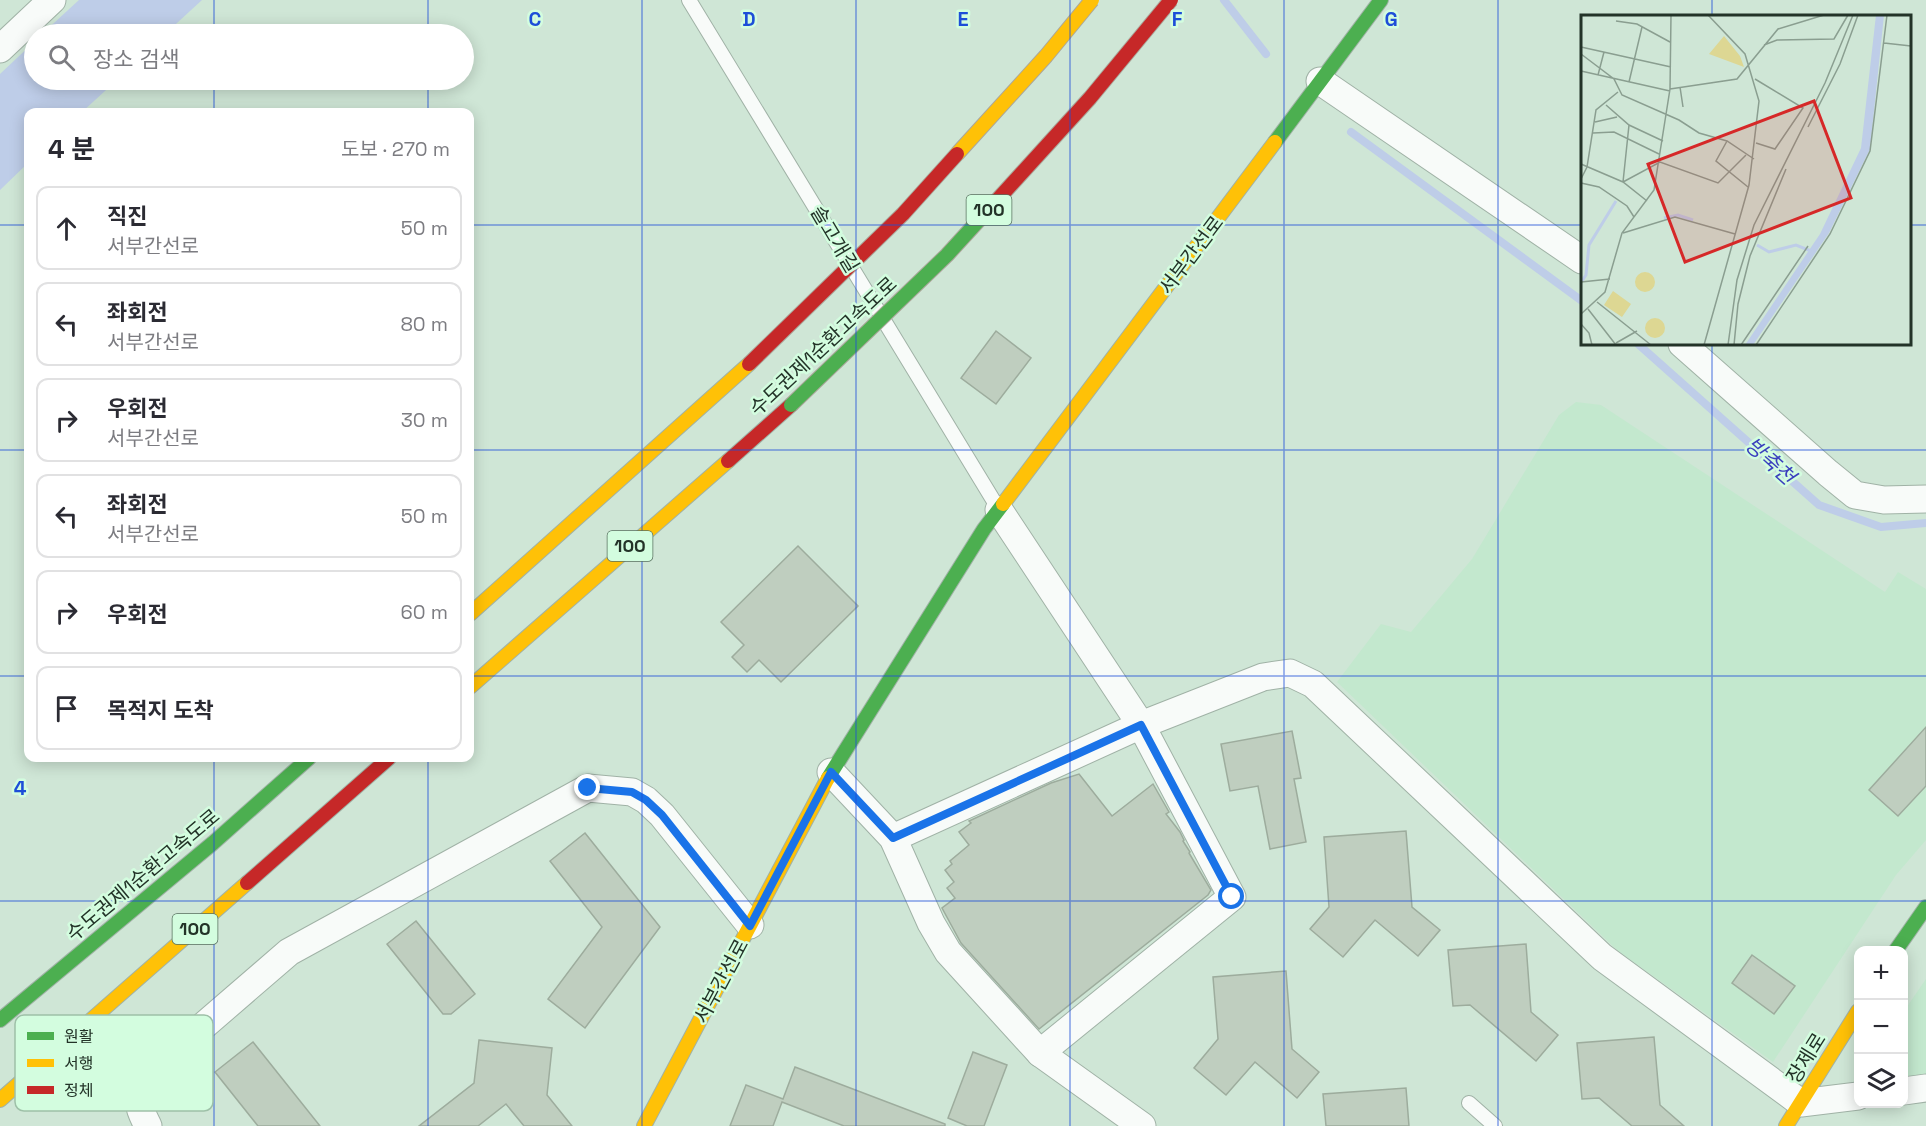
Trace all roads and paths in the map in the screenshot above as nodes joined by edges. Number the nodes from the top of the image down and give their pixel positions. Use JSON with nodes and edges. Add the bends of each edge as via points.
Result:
{"nodes":[{"id":1,"x":52,"y":0,"type":"edge"},
{"id":2,"x":689,"y":0,"type":"edge"},
{"id":3,"x":1092,"y":0,"type":"edge"},
{"id":4,"x":1171,"y":0,"type":"edge"},
{"id":5,"x":1381,"y":0,"type":"edge"},
{"id":6,"x":27,"y":24,"type":"edge"},
{"id":7,"x":24,"y":26,"type":"edge"},
{"id":8,"x":0,"y":49,"type":"edge"},
{"id":9,"x":1320,"y":81,"type":"junction"},
{"id":10,"x":1581,"y":259,"type":"edge"},
{"id":11,"x":1683,"y":345,"type":"edge"},
{"id":12,"x":1926,"y":499,"type":"edge"},
{"id":13,"x":999,"y":510,"type":"junction"},
{"id":14,"x":474,"y":610,"type":"edge"},
{"id":15,"x":474,"y":683,"type":"edge"},
{"id":16,"x":1141,"y":725,"type":"junction"},
{"id":17,"x":304,"y":762,"type":"edge"},
{"id":18,"x":384,"y":762,"type":"edge"},
{"id":19,"x":831,"y":772,"type":"junction"},
{"id":20,"x":893,"y":838,"type":"junction"},
{"id":21,"x":1926,"y":907,"type":"edge"},
{"id":22,"x":750,"y":926,"type":"junction"},
{"id":23,"x":1899,"y":946,"type":"edge"},
{"id":24,"x":97,"y":1015,"type":"edge"},
{"id":25,"x":1854,"y":1017,"type":"edge"},
{"id":26,"x":213,"y":1018,"type":"edge"},
{"id":27,"x":0,"y":1020,"type":"edge"},
{"id":28,"x":1040,"y":1053,"type":"junction"},
{"id":29,"x":15,"y":1087,"type":"edge"},
{"id":30,"x":1926,"y":1088,"type":"edge"},
{"id":31,"x":1908,"y":1090,"type":"edge"},
{"id":32,"x":1854,"y":1096,"type":"edge"},
{"id":33,"x":0,"y":1100,"type":"edge"},
{"id":34,"x":1469,"y":1103,"type":"dead end"},
{"id":35,"x":1801,"y":1103,"type":"junction"},
{"id":36,"x":140,"y":1111,"type":"edge"},
{"id":37,"x":148,"y":1126,"type":"edge"},
{"id":38,"x":644,"y":1126,"type":"edge"},
{"id":39,"x":1142,"y":1126,"type":"edge"},
{"id":40,"x":1495,"y":1126,"type":"edge"},
{"id":41,"x":1786,"y":1126,"type":"edge"}],
"edges":[{"from":1,"to":6,"type":"street"},
{"from":2,"to":13,"type":"lane","name":"솔고개길"},
{"from":3,"to":14,"type":"main road","name":"수도권제1순환고속도로","bridge":true,"via":[[903,214],[749,364]]},
{"from":4,"to":15,"type":"main road","name":"수도권제1순환고속도로","number":"100","bridge":true,"via":[[1090,98],[948,255],[791,405]]},
{"from":5,"to":9,"type":"main road","name":"서부간선로"},
{"from":7,"to":8,"type":"street"},
{"from":9,"to":10,"type":"street"},
{"from":9,"to":13,"type":"main road","name":"서부간선로"},
{"from":11,"to":12,"type":"street","via":[[1855,495],[1884,500]]},
{"from":13,"to":16,"type":"street"},
{"from":13,"to":19,"type":"main road","name":"서부간선로"},
{"from":16,"to":20,"type":"street"},
{"from":16,"to":28,"type":"street","via":[[1232,897]]},
{"from":16,"to":35,"type":"street","via":[[1263,677],[1290,673],[1313,684],[1602,957]]},
{"from":17,"to":27,"type":"main road","name":"수도권제1순환고속도로","number":"100"},
{"from":18,"to":24,"type":"main road","number":"100"},
{"from":19,"to":20,"type":"street"},
{"from":19,"to":22,"type":"main road","name":"서부간선로"},
{"from":20,"to":28,"type":"street","via":[[948,952]]},
{"from":21,"to":23,"type":"main road"},
{"from":22,"to":26,"type":"street","via":[[646,800],[632,792],[588,788],[289,952]]},
{"from":22,"to":38,"type":"main road","name":"서부간선로"},
{"from":25,"to":35,"type":"main road","name":"장제로"},
{"from":28,"to":39,"type":"street"},
{"from":29,"to":33,"type":"main road","number":"100"},
{"from":30,"to":31,"type":"street"},
{"from":32,"to":35,"type":"street"},
{"from":34,"to":40,"type":"lane"},
{"from":35,"to":41,"type":"main road","name":"장제로"},
{"from":36,"to":37,"type":"street"}]}
